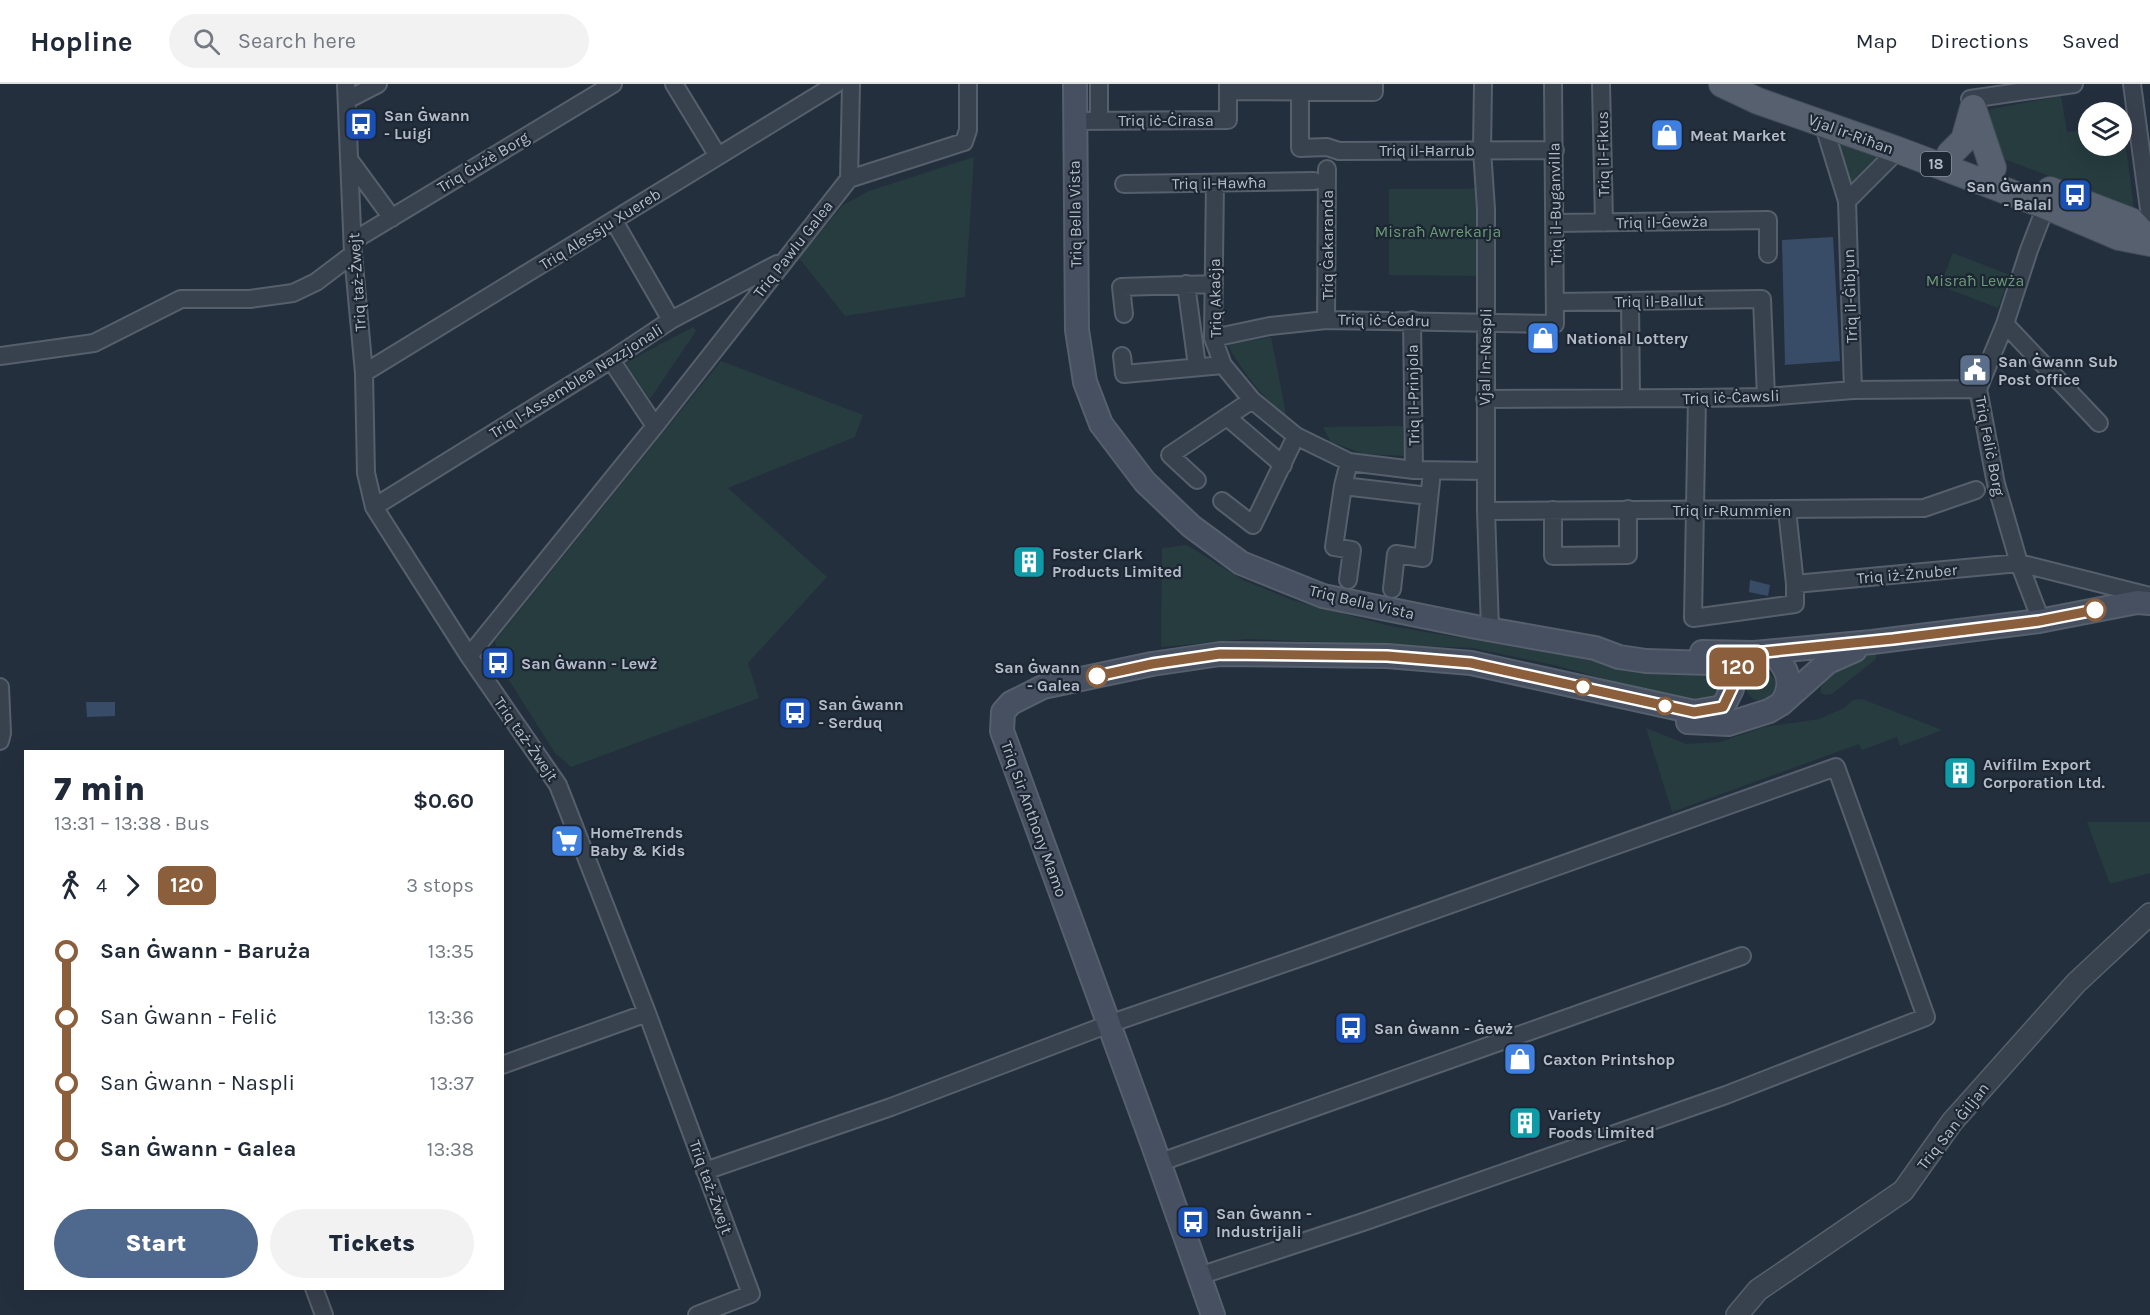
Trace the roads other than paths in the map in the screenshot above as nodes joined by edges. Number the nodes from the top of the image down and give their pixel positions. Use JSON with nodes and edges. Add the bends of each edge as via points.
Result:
{"nodes":[{"id":1,"x":378,"y":84,"type":"edge"},
{"id":2,"x":614,"y":84,"type":"edge"},
{"id":3,"x":674,"y":84,"type":"edge"},
{"id":4,"x":836,"y":84,"type":"edge"},
{"id":5,"x":850,"y":84,"type":"edge"},
{"id":6,"x":968,"y":84,"type":"edge"},
{"id":7,"x":1075,"y":84,"type":"edge"},
{"id":8,"x":1099,"y":84,"type":"edge"},
{"id":9,"x":1483,"y":84,"type":"edge"},
{"id":10,"x":1553,"y":84,"type":"edge"},
{"id":11,"x":1601,"y":84,"type":"edge"},
{"id":12,"x":1722,"y":84,"type":"edge"},
{"id":13,"x":1744,"y":84,"type":"edge"},
{"id":14,"x":2069,"y":84,"type":"edge"},
{"id":15,"x":2132,"y":84,"type":"edge"},
{"id":16,"x":1228,"y":87,"type":"edge"},
{"id":17,"x":1374,"y":88,"type":"edge"},
{"id":18,"x":346,"y":92,"type":"edge"},
{"id":19,"x":1300,"y":92,"type":"junction"},
{"id":20,"x":1970,"y":97,"type":"edge"},
{"id":21,"x":1099,"y":120,"type":"junction"},
{"id":22,"x":1075,"y":121,"type":"junction"},
{"id":23,"x":1823,"y":123,"type":"junction"},
{"id":24,"x":2144,"y":131,"type":"edge"},
{"id":25,"x":1482,"y":150,"type":"junction"},
{"id":26,"x":1555,"y":150,"type":"junction"},
{"id":27,"x":1898,"y":150,"type":"junction"},
{"id":28,"x":1950,"y":154,"type":"junction"},
{"id":29,"x":718,"y":156,"type":"junction"},
{"id":30,"x":351,"y":162,"type":"junction"},
{"id":31,"x":1993,"y":168,"type":"junction"},
{"id":32,"x":1327,"y":169,"type":"dead end"},
{"id":33,"x":849,"y":178,"type":"junction"},
{"id":34,"x":1314,"y":181,"type":"dead end"},
{"id":35,"x":1215,"y":183,"type":"junction"},
{"id":36,"x":1124,"y":184,"type":"dead end"},
{"id":37,"x":1847,"y":201,"type":"junction"},
{"id":38,"x":2046,"y":206,"type":"junction"},
{"id":39,"x":2150,"y":217,"type":"edge"},
{"id":40,"x":392,"y":218,"type":"junction"},
{"id":41,"x":614,"y":221,"type":"junction"},
{"id":42,"x":1604,"y":223,"type":"junction"},
{"id":43,"x":1556,"y":224,"type":"junction"},
{"id":44,"x":2150,"y":242,"type":"edge"},
{"id":45,"x":353,"y":248,"type":"junction"},
{"id":46,"x":1768,"y":254,"type":"dead end"},
{"id":47,"x":782,"y":261,"type":"junction"},
{"id":48,"x":1186,"y":284,"type":"junction"},
{"id":49,"x":1214,"y":284,"type":"junction"},
{"id":50,"x":1630,"y":301,"type":"junction"},
{"id":51,"x":1556,"y":302,"type":"junction"},
{"id":52,"x":1124,"y":314,"type":"dead end"},
{"id":53,"x":671,"y":320,"type":"junction"},
{"id":54,"x":1326,"y":320,"type":"junction"},
{"id":55,"x":1412,"y":321,"type":"junction"},
{"id":56,"x":1485,"y":322,"type":"junction"},
{"id":57,"x":1555,"y":324,"type":"joint"},
{"id":58,"x":2005,"y":324,"type":"junction"},
{"id":59,"x":1213,"y":338,"type":"junction"},
{"id":60,"x":0,"y":356,"type":"edge"},
{"id":61,"x":1122,"y":356,"type":"dead end"},
{"id":62,"x":611,"y":360,"type":"junction"},
{"id":63,"x":1222,"y":365,"type":"junction"},
{"id":64,"x":1197,"y":366,"type":"junction"},
{"id":65,"x":364,"y":373,"type":"junction"},
{"id":66,"x":1978,"y":389,"type":"junction"},
{"id":67,"x":1853,"y":390,"type":"junction"},
{"id":68,"x":1766,"y":397,"type":"junction"},
{"id":69,"x":1631,"y":398,"type":"junction"},
{"id":70,"x":1697,"y":398,"type":"junction"},
{"id":71,"x":1485,"y":399,"type":"junction"},
{"id":72,"x":1252,"y":400,"type":"junction"},
{"id":73,"x":1227,"y":417,"type":"junction"},
{"id":74,"x":2099,"y":423,"type":"dead end"},
{"id":75,"x":655,"y":426,"type":"junction"},
{"id":76,"x":1296,"y":436,"type":"junction"},
{"id":77,"x":1349,"y":462,"type":"junction"},
{"id":78,"x":1283,"y":465,"type":"junction"},
{"id":79,"x":1414,"y":470,"type":"junction"},
{"id":80,"x":1432,"y":471,"type":"junction"},
{"id":81,"x":1485,"y":471,"type":"junction"},
{"id":82,"x":1197,"y":480,"type":"dead end"},
{"id":83,"x":1343,"y":486,"type":"junction"},
{"id":84,"x":1976,"y":490,"type":"dead end"},
{"id":85,"x":1429,"y":496,"type":"junction"},
{"id":86,"x":1222,"y":501,"type":"dead end"},
{"id":87,"x":374,"y":507,"type":"junction"},
{"id":88,"x":1628,"y":509,"type":"junction"},
{"id":89,"x":1553,"y":510,"type":"junction"},
{"id":90,"x":1788,"y":510,"type":"junction"},
{"id":91,"x":1486,"y":511,"type":"junction"},
{"id":92,"x":1694,"y":511,"type":"junction"},
{"id":93,"x":2019,"y":563,"type":"junction"},
{"id":94,"x":1348,"y":580,"type":"dead end"},
{"id":95,"x":1795,"y":584,"type":"junction"},
{"id":96,"x":1392,"y":589,"type":"dead end"},
{"id":97,"x":2150,"y":596,"type":"edge"},
{"id":98,"x":2150,"y":603,"type":"edge"},
{"id":99,"x":2039,"y":621,"type":"junction"},
{"id":100,"x":1490,"y":629,"type":"junction"},
{"id":101,"x":1872,"y":642,"type":"junction"},
{"id":102,"x":1595,"y":648,"type":"junction"},
{"id":103,"x":1763,"y":653,"type":"junction"},
{"id":104,"x":469,"y":656,"type":"junction"},
{"id":105,"x":1710,"y":663,"type":"junction"},
{"id":106,"x":1732,"y":683,"type":"junction"},
{"id":107,"x":0,"y":687,"type":"edge"},
{"id":108,"x":1618,"y":696,"type":"junction"},
{"id":109,"x":1775,"y":708,"type":"junction"},
{"id":110,"x":0,"y":741,"type":"edge"},
{"id":111,"x":2150,"y":914,"type":"edge"},
{"id":112,"x":1742,"y":956,"type":"dead end"},
{"id":113,"x":647,"y":1013,"type":"junction"},
{"id":114,"x":1109,"y":1024,"type":"junction"},
{"id":115,"x":504,"y":1064,"type":"edge"},
{"id":116,"x":1158,"y":1163,"type":"junction"},
{"id":117,"x":705,"y":1171,"type":"junction"},
{"id":118,"x":1199,"y":1276,"type":"junction"},
{"id":119,"x":315,"y":1290,"type":"edge"},
{"id":120,"x":324,"y":1315,"type":"edge"},
{"id":121,"x":697,"y":1315,"type":"edge"},
{"id":122,"x":1213,"y":1315,"type":"edge"},
{"id":123,"x":1737,"y":1315,"type":"edge"}],
"edges":[{"from":1,"to":18,"type":"street"},
{"from":2,"to":40,"type":"street","name":"Triq Ġużè Borg"},
{"from":3,"to":29,"type":"street"},
{"from":4,"to":29,"type":"street","name":"Triq Alessju Xuereb"},
{"from":5,"to":33,"type":"street"},
{"from":6,"to":33,"type":"street","via":[[968,130],[964,142]]},
{"from":7,"to":22,"type":"main road","name":"Triq Bella Vista"},
{"from":8,"to":21,"type":"street"},
{"from":9,"to":25,"type":"street","name":"Vjal In-Naspli"},
{"from":10,"to":26,"type":"street","name":"Triq il-Buganvilla"},
{"from":11,"to":42,"type":"street","name":"Triq il-Fikus"},
{"from":12,"to":23,"type":"main road","name":"Vjal ir-Riħan","number":"18"},
{"from":13,"to":28,"type":"main road","name":"Vjal ir-Riħan","number":"18"},
{"from":14,"to":20,"type":"street"},
{"from":15,"to":24,"type":"street"},
{"from":16,"to":19,"type":"street"},
{"from":16,"to":21,"type":"street","name":"Triq iċ-Ċirasa","via":[[1228,120]]},
{"from":17,"to":19,"type":"street"},
{"from":18,"to":30,"type":"street","name":"Triq taż-Żwejt"},
{"from":19,"to":25,"type":"street","name":"Triq il-Ħarrub","via":[[1300,147],[1339,151]]},
{"from":20,"to":28,"type":"main road","via":[[1964,140]]},
{"from":20,"to":31,"type":"main road"},
{"from":21,"to":22,"type":"street","name":"Triq iċ-Ċirasa"},
{"from":22,"to":100,"type":"main road","name":"Triq Bella Vista","via":[[1077,330],[1085,382],[1101,424],[1145,482],[1191,526],[1241,563],[1323,596]]},
{"from":23,"to":27,"type":"main road","name":"Vjal ir-Riħan","number":"18"},
{"from":23,"to":37,"type":"street","name":"Triq il-Ġibjun"},
{"from":24,"to":39,"type":"street"},
{"from":25,"to":26,"type":"street","name":"Triq il-Ħarrub"},
{"from":25,"to":56,"type":"street","name":"Vjal In-Naspli"},
{"from":26,"to":43,"type":"street","name":"Triq il-Buganvilla"},
{"from":27,"to":37,"type":"street"},
{"from":27,"to":38,"type":"main road","name":"Vjal ir-Riħan","number":"18"},
{"from":28,"to":31,"type":"main road","name":"Vjal ir-Riħan","number":"18"},
{"from":29,"to":41,"type":"street","name":"Triq Alessju Xuereb"},
{"from":30,"to":40,"type":"street"},
{"from":30,"to":45,"type":"street","name":"Triq taż-Żwejt"},
{"from":31,"to":44,"type":"main road","name":"Vjal ir-Riħan","number":"18","via":[[2131,221]]},
{"from":32,"to":54,"type":"street","name":"Triq Ġakaranda"},
{"from":33,"to":47,"type":"street","name":"Triq Pawlu Galea"},
{"from":34,"to":35,"type":"street","name":"Triq il-Ħawħa"},
{"from":35,"to":36,"type":"street","name":"Triq il-Ħawħa"},
{"from":35,"to":49,"type":"street","name":"Triq Akaċja"},
{"from":37,"to":67,"type":"street","name":"Triq il-Ġibjun"},
{"from":38,"to":44,"type":"main road","name":"Vjal ir-Riħan","number":"18","via":[[2119,237]]},
{"from":38,"to":58,"type":"street","name":"Triq Feliċ Borg"},
{"from":40,"to":45,"type":"street","name":"Triq Ġużè Borg"},
{"from":41,"to":53,"type":"street"},
{"from":41,"to":65,"type":"street","name":"Triq Alessju Xuereb"},
{"from":42,"to":43,"type":"street","name":"Triq il-Ġewża"},
{"from":42,"to":46,"type":"street","name":"Triq il-Ġewża","via":[[1768,220]]},
{"from":43,"to":51,"type":"street","name":"Triq il-Buganvilla"},
{"from":45,"to":60,"type":"street","name":"Triq Ġużè Borg","via":[[316,282],[293,293],[250,299],[181,299],[94,343]]},
{"from":45,"to":65,"type":"street","name":"Triq taż-Żwejt"},
{"from":47,"to":53,"type":"street","name":"Triq l-Assemblea Nazzjonali"},
{"from":47,"to":75,"type":"street","name":"Triq Pawlu Galea"},
{"from":48,"to":49,"type":"street"},
{"from":48,"to":52,"type":"street","via":[[1121,287]]},
{"from":48,"to":64,"type":"street","name":"Triq Akaċja"},
{"from":49,"to":59,"type":"street","name":"Triq Akaċja"},
{"from":50,"to":51,"type":"street","name":"Triq il-Ballut"},
{"from":50,"to":68,"type":"street","name":"Triq il-Ballut","via":[[1762,299]]},
{"from":50,"to":69,"type":"street"},
{"from":51,"to":57,"type":"street","name":"Triq il-Buganvilla"},
{"from":53,"to":62,"type":"street","name":"Triq l-Assemblea Nazzjonali"},
{"from":54,"to":55,"type":"street","name":"Triq iċ-Ċedru"},
{"from":54,"to":59,"type":"street","name":"Triq iċ-Ċedru"},
{"from":55,"to":56,"type":"street","name":"Triq iċ-Ċedru"},
{"from":55,"to":79,"type":"street","name":"Triq il-Prinjola"},
{"from":56,"to":57,"type":"street","name":"Triq iċ-Ċedru"},
{"from":56,"to":71,"type":"street","name":"Vjal In-Naspli"},
{"from":58,"to":66,"type":"street","name":"Triq Feliċ Borg"},
{"from":58,"to":74,"type":"street"},
{"from":59,"to":63,"type":"street","name":"Triq Akaċja"},
{"from":61,"to":64,"type":"street","via":[[1124,374]]},
{"from":62,"to":75,"type":"street"},
{"from":62,"to":87,"type":"street","name":"Triq l-Assemblea Nazzjonali"},
{"from":63,"to":64,"type":"street"},
{"from":63,"to":72,"type":"street","name":"Triq Akaċja"},
{"from":65,"to":87,"type":"street","name":"Triq taż-Żwejt","via":[[366,473]]},
{"from":66,"to":67,"type":"street","name":"Triq iċ-Ċawsli"},
{"from":66,"to":93,"type":"street","name":"Triq Feliċ Borg","via":[[1996,484]]},
{"from":67,"to":68,"type":"street","name":"Triq iċ-Ċawsli"},
{"from":68,"to":70,"type":"street","name":"Triq iċ-Ċawsli"},
{"from":69,"to":70,"type":"street","name":"Triq iċ-Ċawsli"},
{"from":69,"to":71,"type":"street","name":"Triq iċ-Ċawsli"},
{"from":70,"to":92,"type":"street"},
{"from":71,"to":81,"type":"street","name":"Vjal In-Naspli"},
{"from":72,"to":73,"type":"street"},
{"from":72,"to":76,"type":"street","name":"Triq Akaċja"},
{"from":73,"to":78,"type":"street"},
{"from":73,"to":82,"type":"street","via":[[1170,455]]},
{"from":75,"to":104,"type":"street","name":"Triq Pawlu Galea"},
{"from":76,"to":77,"type":"street","name":"Triq Akaċja"},
{"from":76,"to":78,"type":"street"},
{"from":77,"to":79,"type":"street","name":"Triq Akaċja"},
{"from":77,"to":83,"type":"street"},
{"from":78,"to":86,"type":"street","via":[[1253,525]]},
{"from":79,"to":80,"type":"street","name":"Triq Akaċja"},
{"from":80,"to":81,"type":"street","name":"Triq Akaċja"},
{"from":80,"to":85,"type":"street"},
{"from":81,"to":91,"type":"street","name":"Vjal In-Naspli"},
{"from":83,"to":85,"type":"street"},
{"from":83,"to":94,"type":"street","via":[[1334,547],[1353,550]]},
{"from":84,"to":90,"type":"street","name":"Triq ir-Rummien","via":[[1924,508]]},
{"from":85,"to":96,"type":"street","via":[[1423,558],[1396,554]]},
{"from":87,"to":104,"type":"street","name":"Triq taż-Żwejt"},
{"from":88,"to":89,"type":"street","name":"Triq ir-Rummien"},
{"from":88,"to":89,"type":"street","via":[[1628,555],[1553,556]]},
{"from":88,"to":92,"type":"street","name":"Triq ir-Rummien"},
{"from":89,"to":91,"type":"street","name":"Triq ir-Rummien"},
{"from":90,"to":92,"type":"street","name":"Triq ir-Rummien"},
{"from":90,"to":95,"type":"street"},
{"from":91,"to":100,"type":"street","name":"Vjal In-Naspli"},
{"from":92,"to":95,"type":"street","via":[[1693,618],[1795,604]]},
{"from":93,"to":95,"type":"street","name":"Triq iż-Żnuber"},
{"from":93,"to":97,"type":"street"},
{"from":93,"to":99,"type":"street","name":"Triq Feliċ Borg"},
{"from":98,"to":99,"type":"main road","name":"Triq Bella Vista","via":[[2137,602]]},
{"from":99,"to":101,"type":"main road","name":"Triq Bella Vista"},
{"from":100,"to":102,"type":"main road","name":"Triq Bella Vista"},
{"from":101,"to":103,"type":"main road","name":"Triq Bella Vista"},
{"from":101,"to":109,"type":"main road","name":"Triq Bella Vista","via":[[1828,662]]},
{"from":102,"to":103,"type":"main road","name":"Triq Bella Vista"},
{"from":102,"to":105,"type":"main road","name":"Triq Bella Vista","via":[[1646,661]]},
{"from":103,"to":105,"type":"main road","name":"Triq Bella Vista"},
{"from":103,"to":106,"type":"main road","via":[[1738,665]]},
{"from":103,"to":109,"type":"main road","via":[[1780,660],[1788,677],[1786,696]]},
{"from":104,"to":113,"type":"street","name":"Triq taż-Żwejt","via":[[558,785]]},
{"from":105,"to":106,"type":"main road","via":[[1724,667]]},
{"from":106,"to":108,"type":"main road","name":"Triq Sir Anthony Mamo","via":[[1723,707],[1694,712]]},
{"from":106,"to":109,"type":"main road","via":[[1741,706],[1760,713]]},
{"from":107,"to":110,"type":"street"},
{"from":108,"to":109,"type":"main road","name":"Triq Sir Anthony Mamo","via":[[1690,723],[1728,724]]},
{"from":108,"to":114,"type":"main road","name":"Triq Sir Anthony Mamo","via":[[1471,663],[1387,656],[1220,654],[1043,687],[1011,702],[1003,712],[1002,731]]},
{"from":111,"to":123,"type":"street","name":"Triq San Ġiljan","via":[[2076,983],[1952,1122],[1903,1191],[1758,1290]]},
{"from":112,"to":116,"type":"street"},
{"from":113,"to":115,"type":"street"},
{"from":113,"to":117,"type":"street","name":"Triq taż-Żwejt"},
{"from":114,"to":116,"type":"main road","name":"Triq Sir Anthony Mamo"},
{"from":114,"to":117,"type":"street","via":[[891,1107]]},
{"from":114,"to":118,"type":"street","via":[[1836,766],[1926,1017],[1716,1099]]},
{"from":116,"to":118,"type":"main road","name":"Triq Sir Anthony Mamo"},
{"from":117,"to":121,"type":"street","name":"Triq taż-Żwejt","via":[[751,1294]]},
{"from":118,"to":122,"type":"main road","name":"Triq Sir Anthony Mamo"},
{"from":119,"to":120,"type":"street"}]}
